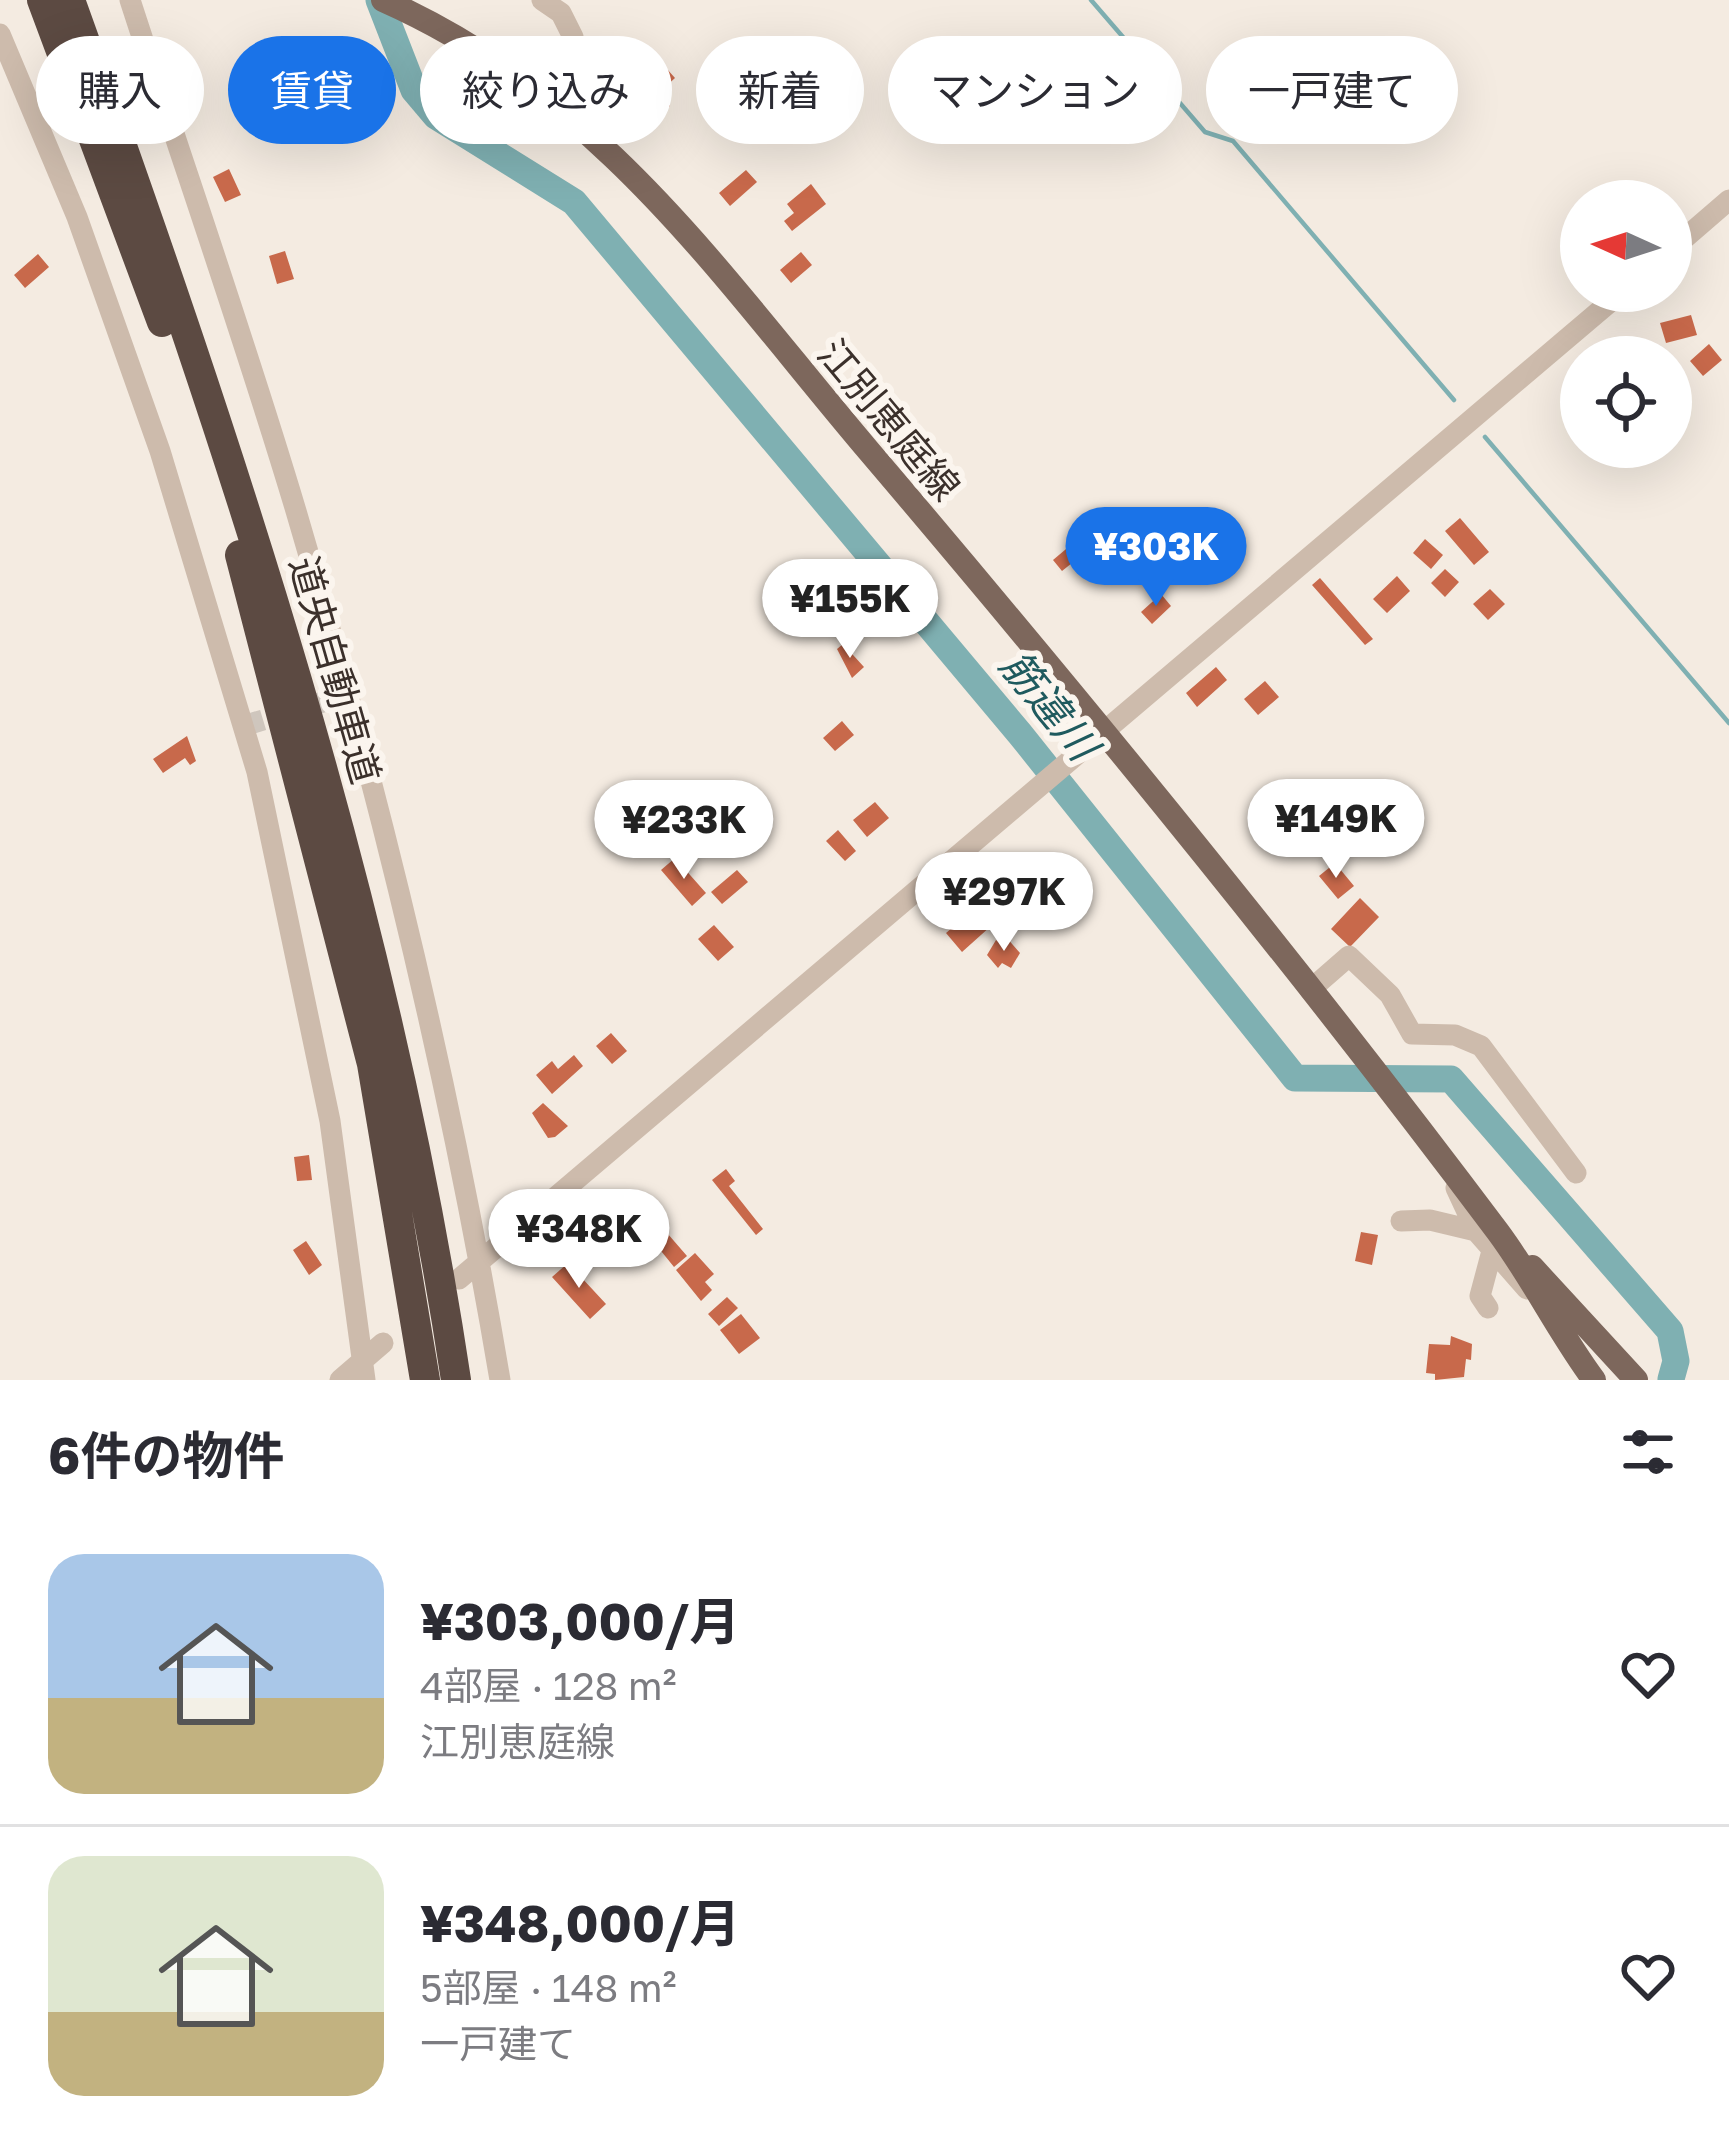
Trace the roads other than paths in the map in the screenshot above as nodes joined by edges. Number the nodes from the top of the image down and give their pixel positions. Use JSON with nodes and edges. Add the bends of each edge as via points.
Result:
{"nodes":[{"id":1,"x":41,"y":0,"type":"edge"},
{"id":2,"x":70,"y":0,"type":"edge"},
{"id":3,"x":130,"y":0,"type":"edge"},
{"id":4,"x":383,"y":0,"type":"edge"},
{"id":5,"x":542,"y":0,"type":"edge"},
{"id":6,"x":0,"y":34,"type":"edge"},
{"id":7,"x":454,"y":36,"type":"edge"},
{"id":8,"x":572,"y":36,"type":"edge"},
{"id":9,"x":603,"y":144,"type":"edge"},
{"id":10,"x":1729,"y":200,"type":"edge"},
{"id":11,"x":1692,"y":232,"type":"edge"},
{"id":12,"x":1598,"y":312,"type":"edge"},
{"id":13,"x":1108,"y":731,"type":"junction"},
{"id":14,"x":1310,"y":990,"type":"junction"},
{"id":15,"x":1446,"y":1166,"type":"junction"},
{"id":16,"x":1576,"y":1173,"type":"dead end"},
{"id":17,"x":1401,"y":1221,"type":"dead end"},
{"id":18,"x":1476,"y":1231,"type":"junction"},
{"id":19,"x":1497,"y":1244,"type":"junction"},
{"id":20,"x":480,"y":1262,"type":"junction"},
{"id":21,"x":459,"y":1279,"type":"dead end"},
{"id":22,"x":1488,"y":1308,"type":"dead end"},
{"id":23,"x":383,"y":1343,"type":"dead end"},
{"id":24,"x":1604,"y":1343,"type":"junction"},
{"id":25,"x":364,"y":1371,"type":"edge"},
{"id":26,"x":1580,"y":1374,"type":"edge"},
{"id":27,"x":340,"y":1380,"type":"edge"},
{"id":28,"x":425,"y":1380,"type":"edge"},
{"id":29,"x":456,"y":1380,"type":"edge"},
{"id":30,"x":500,"y":1380,"type":"edge"},
{"id":31,"x":1636,"y":1380,"type":"edge"}],
"edges":[{"from":1,"to":28,"type":"highway","name":"道央自動車道","via":[[243,563],[372,1064]]},
{"from":2,"to":29,"type":"highway","name":"道央自動車道","via":[[304,696],[383,986]]},
{"from":3,"to":20,"type":"street","via":[[296,510],[379,816]]},
{"from":4,"to":7,"type":"main road","name":"江別恵庭線"},
{"from":5,"to":8,"type":"street","via":[[561,13]]},
{"from":6,"to":25,"type":"street","via":[[77,217],[160,451],[256,772],[330,1121]]},
{"from":9,"to":13,"type":"main road","name":"江別恵庭線"},
{"from":10,"to":11,"type":"street"},
{"from":12,"to":13,"type":"street"},
{"from":13,"to":14,"type":"main road","name":"江別恵庭線"},
{"from":13,"to":20,"type":"street"},
{"from":14,"to":15,"type":"main road","name":"江別恵庭線"},
{"from":14,"to":16,"type":"street","via":[[1348,956],[1390,995],[1412,1034],[1455,1035],[1481,1046]]},
{"from":15,"to":18,"type":"street"},
{"from":15,"to":19,"type":"main road","name":"江別恵庭線"},
{"from":17,"to":18,"type":"street"},
{"from":18,"to":19,"type":"street"},
{"from":19,"to":22,"type":"street","via":[[1480,1297]]},
{"from":19,"to":24,"type":"main road","name":"江別恵庭線"},
{"from":19,"to":26,"type":"main road","name":"江別恵庭線","via":[[1548,1312]]},
{"from":20,"to":21,"type":"street"},
{"from":20,"to":30,"type":"street"},
{"from":23,"to":25,"type":"street"},
{"from":24,"to":26,"type":"main road"},
{"from":24,"to":31,"type":"main road","name":"江別恵庭線"},
{"from":25,"to":27,"type":"street"}]}
